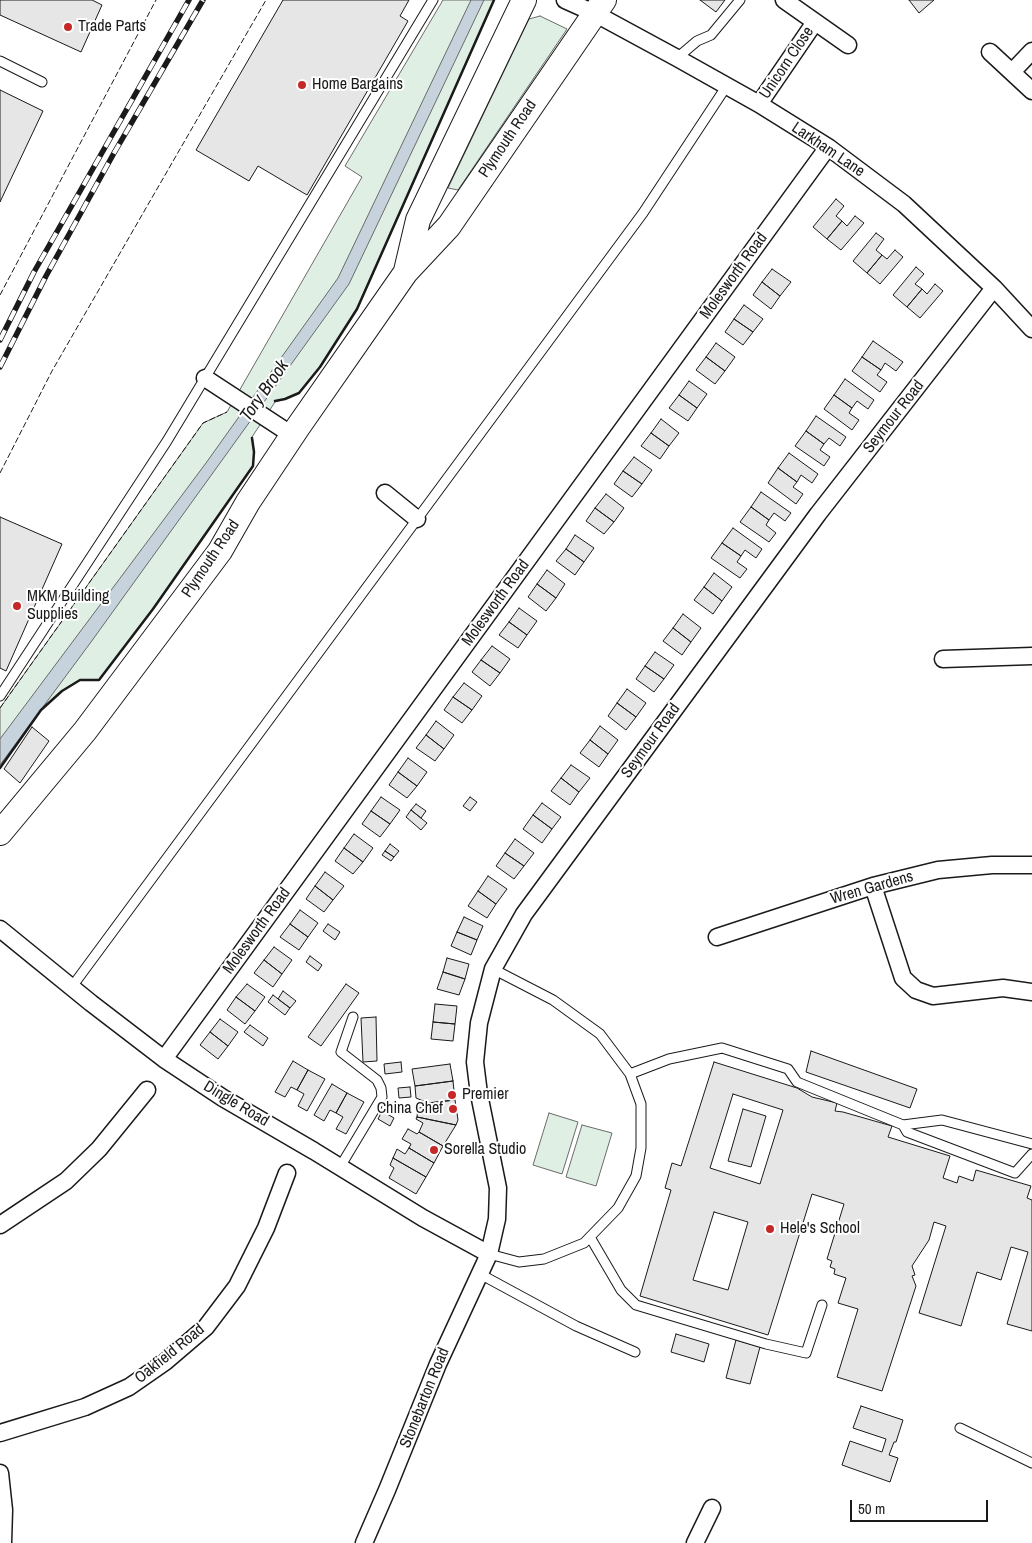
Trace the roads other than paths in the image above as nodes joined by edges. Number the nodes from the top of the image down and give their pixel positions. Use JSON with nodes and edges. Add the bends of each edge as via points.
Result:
{"nodes":[{"id":1,"x":433,"y":0,"type":"edge"},
{"id":2,"x":524,"y":0,"type":"edge"},
{"id":3,"x":566,"y":0,"type":"edge"},
{"id":4,"x":740,"y":0,"type":"edge"},
{"id":5,"x":784,"y":0,"type":"edge"},
{"id":6,"x":599,"y":7,"type":"edge"},
{"id":7,"x":815,"y":22,"type":"junction"},
{"id":8,"x":848,"y":45,"type":"dead end"},
{"id":9,"x":1032,"y":50,"type":"edge"},
{"id":10,"x":990,"y":52,"type":"dead end"},
{"id":11,"x":677,"y":58,"type":"junction"},
{"id":12,"x":0,"y":62,"type":"edge"},
{"id":13,"x":1012,"y":72,"type":"junction"},
{"id":14,"x":42,"y":82,"type":"dead end"},
{"id":15,"x":726,"y":87,"type":"junction"},
{"id":16,"x":1032,"y":90,"type":"edge"},
{"id":17,"x":758,"y":104,"type":"junction"},
{"id":18,"x":828,"y":148,"type":"junction"},
{"id":19,"x":406,"y":272,"type":"junction"},
{"id":20,"x":994,"y":288,"type":"junction"},
{"id":21,"x":1032,"y":329,"type":"edge"},
{"id":22,"x":204,"y":378,"type":"junction"},
{"id":23,"x":292,"y":435,"type":"junction"},
{"id":24,"x":385,"y":493,"type":"dead end"},
{"id":25,"x":416,"y":519,"type":"junction"},
{"id":26,"x":1032,"y":656,"type":"edge"},
{"id":27,"x":943,"y":659,"type":"dead end"},
{"id":28,"x":0,"y":696,"type":"edge"},
{"id":29,"x":0,"y":833,"type":"edge"},
{"id":30,"x":1032,"y":865,"type":"edge"},
{"id":31,"x":873,"y":886,"type":"junction"},
{"id":32,"x":0,"y":928,"type":"edge"},
{"id":33,"x":717,"y":937,"type":"dead end"},
{"id":34,"x":493,"y":970,"type":"junction"},
{"id":35,"x":71,"y":988,"type":"junction"},
{"id":36,"x":1032,"y":992,"type":"edge"},
{"id":37,"x":353,"y":1017,"type":"dead end"},
{"id":38,"x":164,"y":1059,"type":"junction"},
{"id":39,"x":630,"y":1074,"type":"junction"},
{"id":40,"x":147,"y":1090,"type":"dead end"},
{"id":41,"x":903,"y":1125,"type":"junction"},
{"id":42,"x":1032,"y":1144,"type":"edge"},
{"id":43,"x":1032,"y":1154,"type":"edge"},
{"id":44,"x":340,"y":1167,"type":"junction"},
{"id":45,"x":287,"y":1173,"type":"dead end"},
{"id":46,"x":0,"y":1225,"type":"edge"},
{"id":47,"x":590,"y":1237,"type":"junction"},
{"id":48,"x":489,"y":1254,"type":"junction"},
{"id":49,"x":480,"y":1274,"type":"junction"},
{"id":50,"x":822,"y":1305,"type":"dead end"},
{"id":51,"x":635,"y":1352,"type":"dead end"},
{"id":52,"x":960,"y":1428,"type":"dead end"},
{"id":53,"x":0,"y":1434,"type":"edge"},
{"id":54,"x":1032,"y":1463,"type":"edge"},
{"id":55,"x":0,"y":1473,"type":"edge"},
{"id":56,"x":712,"y":1508,"type":"dead end"},
{"id":57,"x":3,"y":1543,"type":"edge"},
{"id":58,"x":364,"y":1543,"type":"edge"},
{"id":59,"x":695,"y":1543,"type":"edge"}],
"edges":[{"from":1,"to":22,"type":"lane"},
{"from":2,"to":19,"type":"main road","name":"Plymouth Road","via":[[418,220]]},
{"from":3,"to":6,"type":"street","name":"Larkham Lane"},
{"from":4,"to":11,"type":"lane","via":[[711,35],[697,41]]},
{"from":5,"to":7,"type":"street","name":"Unicorn Close"},
{"from":6,"to":11,"type":"street","name":"Larkham Lane"},
{"from":6,"to":19,"type":"main road","name":"Plymouth Road","via":[[449,226]]},
{"from":7,"to":8,"type":"street","name":"Unicorn Close"},
{"from":7,"to":17,"type":"street","name":"Unicorn Close"},
{"from":9,"to":13,"type":"street"},
{"from":10,"to":13,"type":"street"},
{"from":11,"to":15,"type":"street","name":"Larkham Lane"},
{"from":12,"to":14,"type":"lane"},
{"from":13,"to":16,"type":"street"},
{"from":15,"to":17,"type":"street","name":"Larkham Lane"},
{"from":15,"to":25,"type":"lane","via":[[643,213]]},
{"from":17,"to":18,"type":"street","name":"Larkham Lane"},
{"from":18,"to":20,"type":"street","name":"Larkham Lane","via":[[904,204]]},
{"from":18,"to":38,"type":"street","name":"Molesworth Road"},
{"from":19,"to":23,"type":"main road","name":"Plymouth Road"},
{"from":20,"to":21,"type":"street","name":"Larkham Lane"},
{"from":20,"to":34,"type":"street","name":"Seymour Road","via":[[818,514],[524,914]]},
{"from":22,"to":23,"type":"street"},
{"from":22,"to":28,"type":"lane","via":[[167,441]]},
{"from":23,"to":29,"type":"main road","name":"Plymouth Road","via":[[220,551],[85,731]]},
{"from":24,"to":25,"type":"street"},
{"from":25,"to":35,"type":"lane"},
{"from":26,"to":27,"type":"street"},
{"from":30,"to":31,"type":"street","name":"Wren Gardens","via":[[938,870]]},
{"from":31,"to":33,"type":"street","name":"Wren Gardens"},
{"from":31,"to":36,"type":"street","via":[[903,978],[916,990],[934,996],[1003,988]]},
{"from":32,"to":35,"type":"street","name":"Dingle Road"},
{"from":34,"to":39,"type":"lane","via":[[553,1000],[600,1034]]},
{"from":34,"to":48,"type":"street","name":"Seymour Road","via":[[479,1023],[475,1062],[498,1188],[497,1219]]},
{"from":35,"to":38,"type":"street","name":"Dingle Road"},
{"from":37,"to":44,"type":"lane","via":[[341,1052],[377,1080],[382,1097]]},
{"from":38,"to":44,"type":"street","name":"Dingle Road"},
{"from":39,"to":41,"type":"lane","via":[[668,1059],[722,1048],[788,1069],[797,1082]]},
{"from":39,"to":47,"type":"lane","via":[[641,1104],[642,1148],[636,1176],[618,1208]]},
{"from":40,"to":46,"type":"street","via":[[99,1149],[66,1181]]},
{"from":41,"to":42,"type":"lane","via":[[942,1120]]},
{"from":41,"to":43,"type":"lane","via":[[907,1132],[1015,1172]]},
{"from":44,"to":48,"type":"street","name":"Dingle Road"},
{"from":45,"to":53,"type":"street","name":"Oakfield Road","via":[[266,1228],[236,1286],[206,1327],[129,1387],[85,1407]]},
{"from":47,"to":48,"type":"lane","via":[[584,1243],[544,1259],[519,1262]]},
{"from":47,"to":50,"type":"lane","via":[[621,1290],[636,1305],[766,1344],[806,1353]]},
{"from":48,"to":49,"type":"street","name":"Stonebarton Road"},
{"from":49,"to":51,"type":"lane","via":[[576,1326]]},
{"from":49,"to":58,"type":"street","name":"Stonebarton Road","via":[[438,1364]]},
{"from":52,"to":54,"type":"lane"},
{"from":55,"to":57,"type":"street"},
{"from":56,"to":59,"type":"street"}]}
